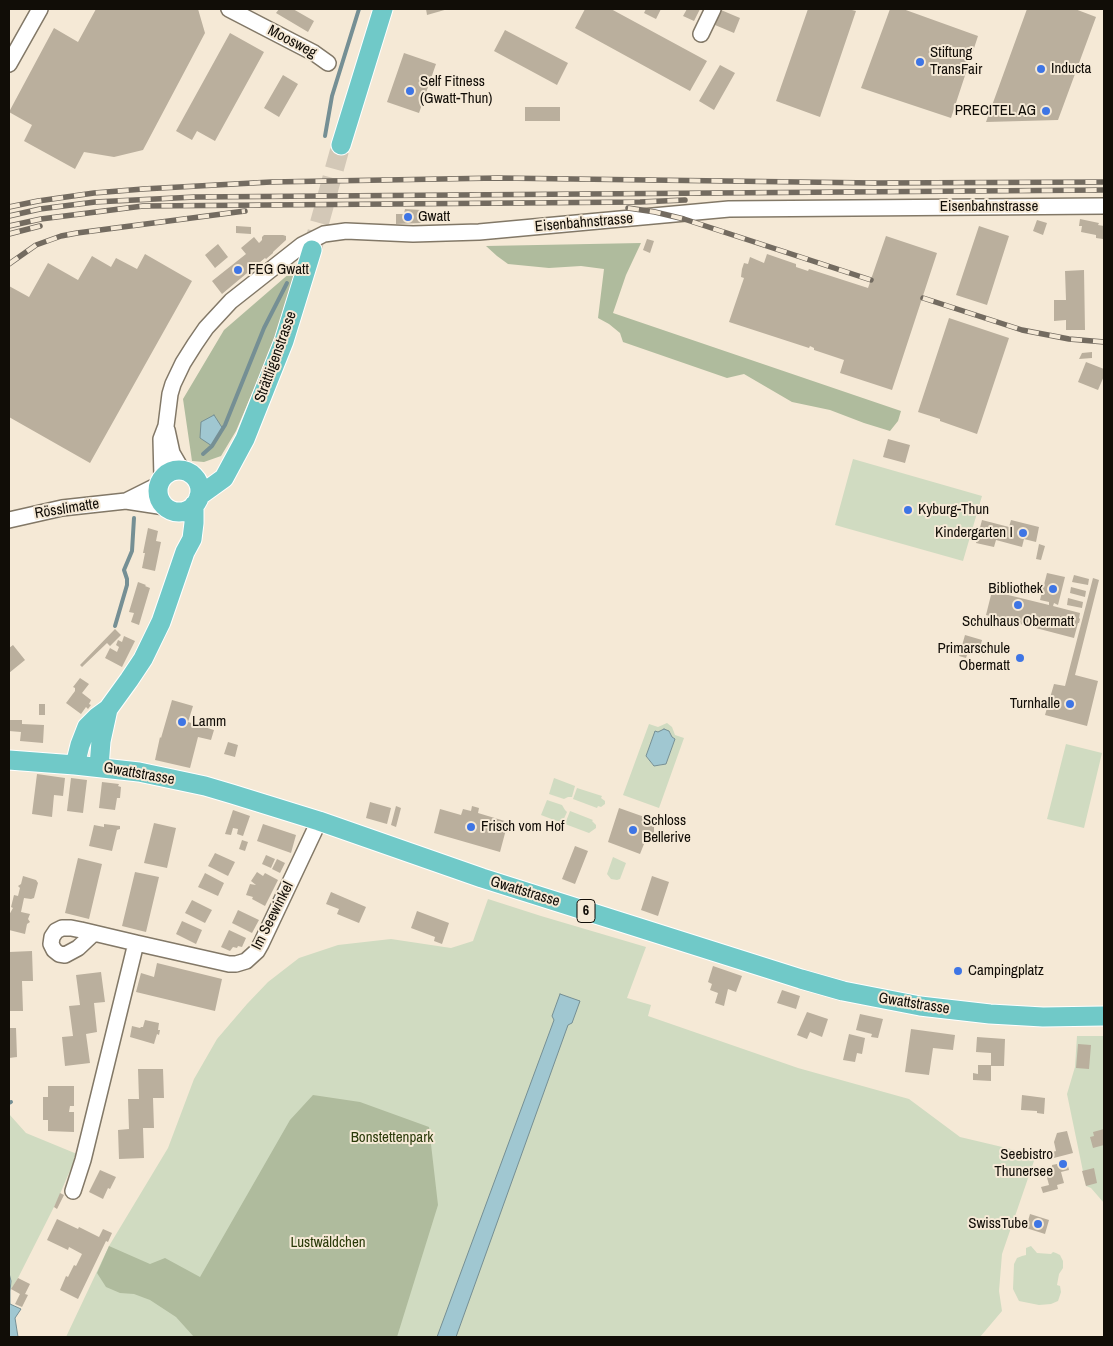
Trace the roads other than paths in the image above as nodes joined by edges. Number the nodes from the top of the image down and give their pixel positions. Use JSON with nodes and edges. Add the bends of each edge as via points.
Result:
{"nodes":[{"id":1,"x":40,"y":9,"type":"edge"},
{"id":2,"x":229,"y":9,"type":"edge"},
{"id":3,"x":383,"y":9,"type":"edge"},
{"id":4,"x":713,"y":9,"type":"edge"},
{"id":5,"x":701,"y":34,"type":"dead end"},
{"id":6,"x":328,"y":62,"type":"dead end"},
{"id":7,"x":9,"y":64,"type":"edge"},
{"id":8,"x":341,"y":145,"type":"tunnel mouth"},
{"id":9,"x":1104,"y":206,"type":"edge"},
{"id":10,"x":312,"y":250,"type":"tunnel mouth"},
{"id":11,"x":166,"y":426,"type":"junction"},
{"id":12,"x":233,"y":462,"type":"junction"},
{"id":13,"x":188,"y":473,"type":"junction"},
{"id":14,"x":160,"y":482,"type":"junction"},
{"id":15,"x":196,"y":500,"type":"junction"},
{"id":16,"x":126,"y":501,"type":"junction"},
{"id":17,"x":169,"y":509,"type":"junction"},
{"id":18,"x":9,"y":520,"type":"edge"},
{"id":19,"x":185,"y":552,"type":"junction"},
{"id":20,"x":108,"y":709,"type":"junction"},
{"id":21,"x":9,"y":760,"type":"edge"},
{"id":22,"x":75,"y":765,"type":"junction"},
{"id":23,"x":100,"y":767,"type":"junction"},
{"id":24,"x":319,"y":821,"type":"junction"},
{"id":25,"x":94,"y":933,"type":"dead end"},
{"id":26,"x":136,"y":943,"type":"junction"},
{"id":27,"x":1104,"y":1016,"type":"edge"},
{"id":28,"x":73,"y":1191,"type":"dead end"}],
"edges":[{"from":1,"to":7,"type":"street"},
{"from":2,"to":6,"type":"street","name":"Moosweg"},
{"from":3,"to":8,"type":"main road"},
{"from":4,"to":5,"type":"street"},
{"from":9,"to":11,"type":"street","name":"Eisenbahnstrasse","via":[[729,209],[479,232],[346,231],[324,234],[302,245],[232,301],[206,328],[173,384]]},
{"from":10,"to":12,"type":"main road","name":"Strättligenstrasse","via":[[277,359]]},
{"from":11,"to":13,"type":"street","name":"Eisenbahnstrasse","via":[[172,452]]},
{"from":11,"to":14,"type":"street","name":"Eisenbahnstrasse","via":[[161,439]]},
{"from":12,"to":13,"type":"main road","via":[[209,472]]},
{"from":12,"to":15,"type":"main road","name":"Strättligenstrasse","via":[[224,478]]},
{"from":13,"to":14,"type":"main road","via":[[174,470]]},
{"from":13,"to":15,"type":"main road","via":[[198,482],[200,491]]},
{"from":14,"to":16,"type":"street","name":"Rösslimatte"},
{"from":14,"to":17,"type":"main road","via":[[158,497]]},
{"from":15,"to":17,"type":"main road","via":[[185,511]]},
{"from":15,"to":19,"type":"main road","via":[[192,539]]},
{"from":16,"to":17,"type":"street","name":"Rösslimatte"},
{"from":16,"to":18,"type":"street","name":"Rösslimatte","via":[[62,508]]},
{"from":17,"to":19,"type":"main road","via":[[183,530]]},
{"from":19,"to":20,"type":"main road","via":[[152,643]]},
{"from":20,"to":22,"type":"main road","via":[[87,727]]},
{"from":20,"to":23,"type":"main road","via":[[101,741]]},
{"from":21,"to":22,"type":"main road","name":"Gwattstrasse","number":"6"},
{"from":22,"to":23,"type":"main road","name":"Gwattstrasse","number":"6"},
{"from":23,"to":24,"type":"main road","name":"Gwattstrasse","number":"6","via":[[205,786]]},
{"from":24,"to":26,"type":"street","name":"Im Seewinkel","via":[[261,944],[246,960],[229,964]]},
{"from":24,"to":27,"type":"main road","name":"Gwattstrasse","number":"6","via":[[482,878],[843,991],[920,1006],[990,1014]]},
{"from":25,"to":26,"type":"street","name":"Im Seewinkel"},
{"from":26,"to":28,"type":"street"}]}
